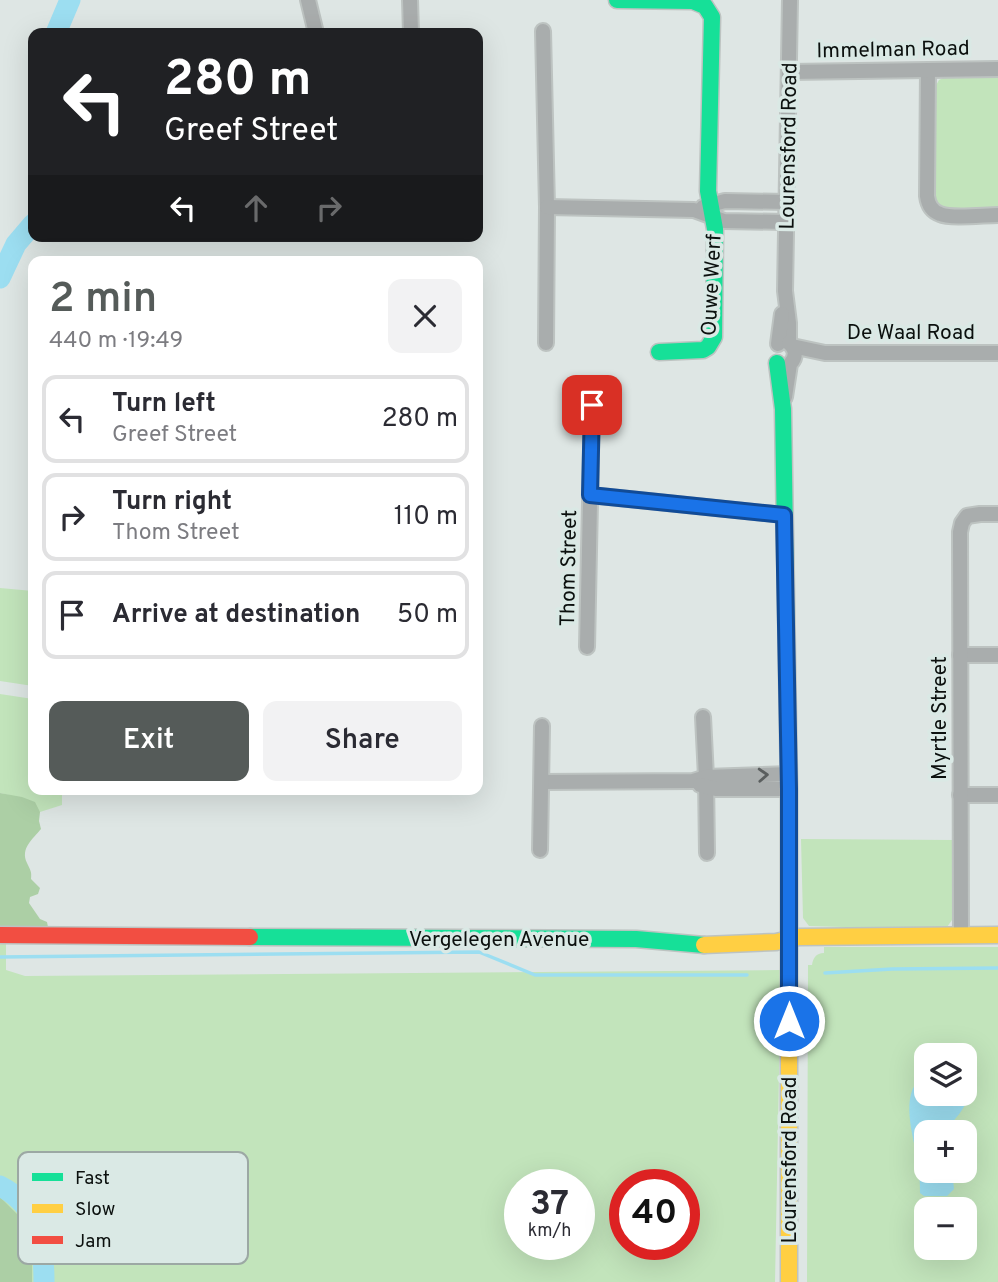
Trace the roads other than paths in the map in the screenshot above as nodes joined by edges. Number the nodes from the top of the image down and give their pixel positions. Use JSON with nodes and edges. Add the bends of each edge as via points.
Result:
{"nodes":[{"id":1,"x":308,"y":0,"type":"edge"},
{"id":2,"x":410,"y":0,"type":"edge"},
{"id":3,"x":617,"y":0,"type":"edge"},
{"id":4,"x":790,"y":0,"type":"edge"},
{"id":5,"x":315,"y":28,"type":"edge"},
{"id":6,"x":411,"y":28,"type":"edge"},
{"id":7,"x":543,"y":31,"type":"dead end"},
{"id":8,"x":998,"y":69,"type":"edge"},
{"id":9,"x":928,"y":70,"type":"junction"},
{"id":10,"x":789,"y":72,"type":"junction"},
{"id":11,"x":787,"y":202,"type":"junction"},
{"id":12,"x":547,"y":207,"type":"junction"},
{"id":13,"x":705,"y":210,"type":"junction"},
{"id":14,"x":998,"y":215,"type":"edge"},
{"id":15,"x":786,"y":222,"type":"junction"},
{"id":16,"x":546,"y":343,"type":"dead end"},
{"id":17,"x":659,"y":352,"type":"dead end"},
{"id":18,"x":787,"y":353,"type":"junction"},
{"id":19,"x":998,"y":353,"type":"edge"},
{"id":20,"x":592,"y":405,"type":"dead end"},
{"id":21,"x":590,"y":495,"type":"junction"},
{"id":22,"x":998,"y":514,"type":"edge"},
{"id":23,"x":784,"y":515,"type":"junction"},
{"id":24,"x":587,"y":647,"type":"dead end"},
{"id":25,"x":960,"y":654,"type":"junction"},
{"id":26,"x":998,"y":654,"type":"edge"},
{"id":27,"x":703,"y":717,"type":"dead end"},
{"id":28,"x":542,"y":726,"type":"dead end"},
{"id":29,"x":789,"y":781,"type":"junction"},
{"id":30,"x":542,"y":782,"type":"junction"},
{"id":31,"x":702,"y":782,"type":"junction"},
{"id":32,"x":960,"y":795,"type":"junction"},
{"id":33,"x":998,"y":795,"type":"edge"},
{"id":34,"x":540,"y":850,"type":"dead end"},
{"id":35,"x":707,"y":853,"type":"dead end"},
{"id":36,"x":0,"y":935,"type":"edge"},
{"id":37,"x":961,"y":935,"type":"junction"},
{"id":38,"x":998,"y":935,"type":"edge"},
{"id":39,"x":789,"y":939,"type":"junction"},
{"id":40,"x":789,"y":1282,"type":"edge"}],
"edges":[{"from":1,"to":5,"type":"street"},
{"from":2,"to":6,"type":"street"},
{"from":3,"to":13,"type":"street","via":[[693,1],[703,4],[712,17]]},
{"from":4,"to":10,"type":"street","name":"Lourensford Road"},
{"from":7,"to":12,"type":"street"},
{"from":8,"to":9,"type":"street","name":"Immelman Road"},
{"from":9,"to":10,"type":"street","name":"Immelman Road"},
{"from":9,"to":14,"type":"street","via":[[930,206],[946,215]]},
{"from":10,"to":11,"type":"street","name":"Lourensford Road"},
{"from":11,"to":13,"type":"street","name":"Ouwe Werf","via":[[725,201]]},
{"from":11,"to":15,"type":"street","name":"Lourensford Road"},
{"from":12,"to":13,"type":"street","name":"Ouwe Werf"},
{"from":12,"to":16,"type":"street"},
{"from":13,"to":15,"type":"street","name":"Ouwe Werf","via":[[724,221]]},
{"from":13,"to":17,"type":"street","name":"Ouwe Werf","via":[[715,229],[714,337],[703,350]]},
{"from":15,"to":18,"type":"street","name":"Lourensford Road"},
{"from":18,"to":19,"type":"street","name":"De Waal Road"},
{"from":18,"to":23,"type":"street","name":"Lourensford Road"},
{"from":20,"to":21,"type":"street","name":"Thom Street"},
{"from":21,"to":23,"type":"street"},
{"from":21,"to":24,"type":"street","name":"Thom Street"},
{"from":22,"to":25,"type":"street","name":"Myrtle Street","via":[[967,516],[962,523]]},
{"from":23,"to":29,"type":"street","name":"Lourensford Road"},
{"from":25,"to":26,"type":"street"},
{"from":25,"to":32,"type":"street","name":"Myrtle Street"},
{"from":27,"to":31,"type":"street"},
{"from":28,"to":30,"type":"street"},
{"from":29,"to":31,"type":"street","via":[[736,789]]},
{"from":29,"to":39,"type":"street","name":"Lourensford Road"},
{"from":30,"to":31,"type":"street"},
{"from":30,"to":34,"type":"street"},
{"from":31,"to":35,"type":"street"},
{"from":32,"to":33,"type":"street"},
{"from":32,"to":37,"type":"street","name":"Myrtle Street"},
{"from":36,"to":39,"type":"street","name":"Vergelegen Avenue","via":[[636,939],[705,945]]},
{"from":37,"to":38,"type":"street","name":"Vergelegen Avenue"},
{"from":37,"to":39,"type":"street","name":"Vergelegen Avenue"},
{"from":39,"to":40,"type":"street","name":"Lourensford Road"}]}
